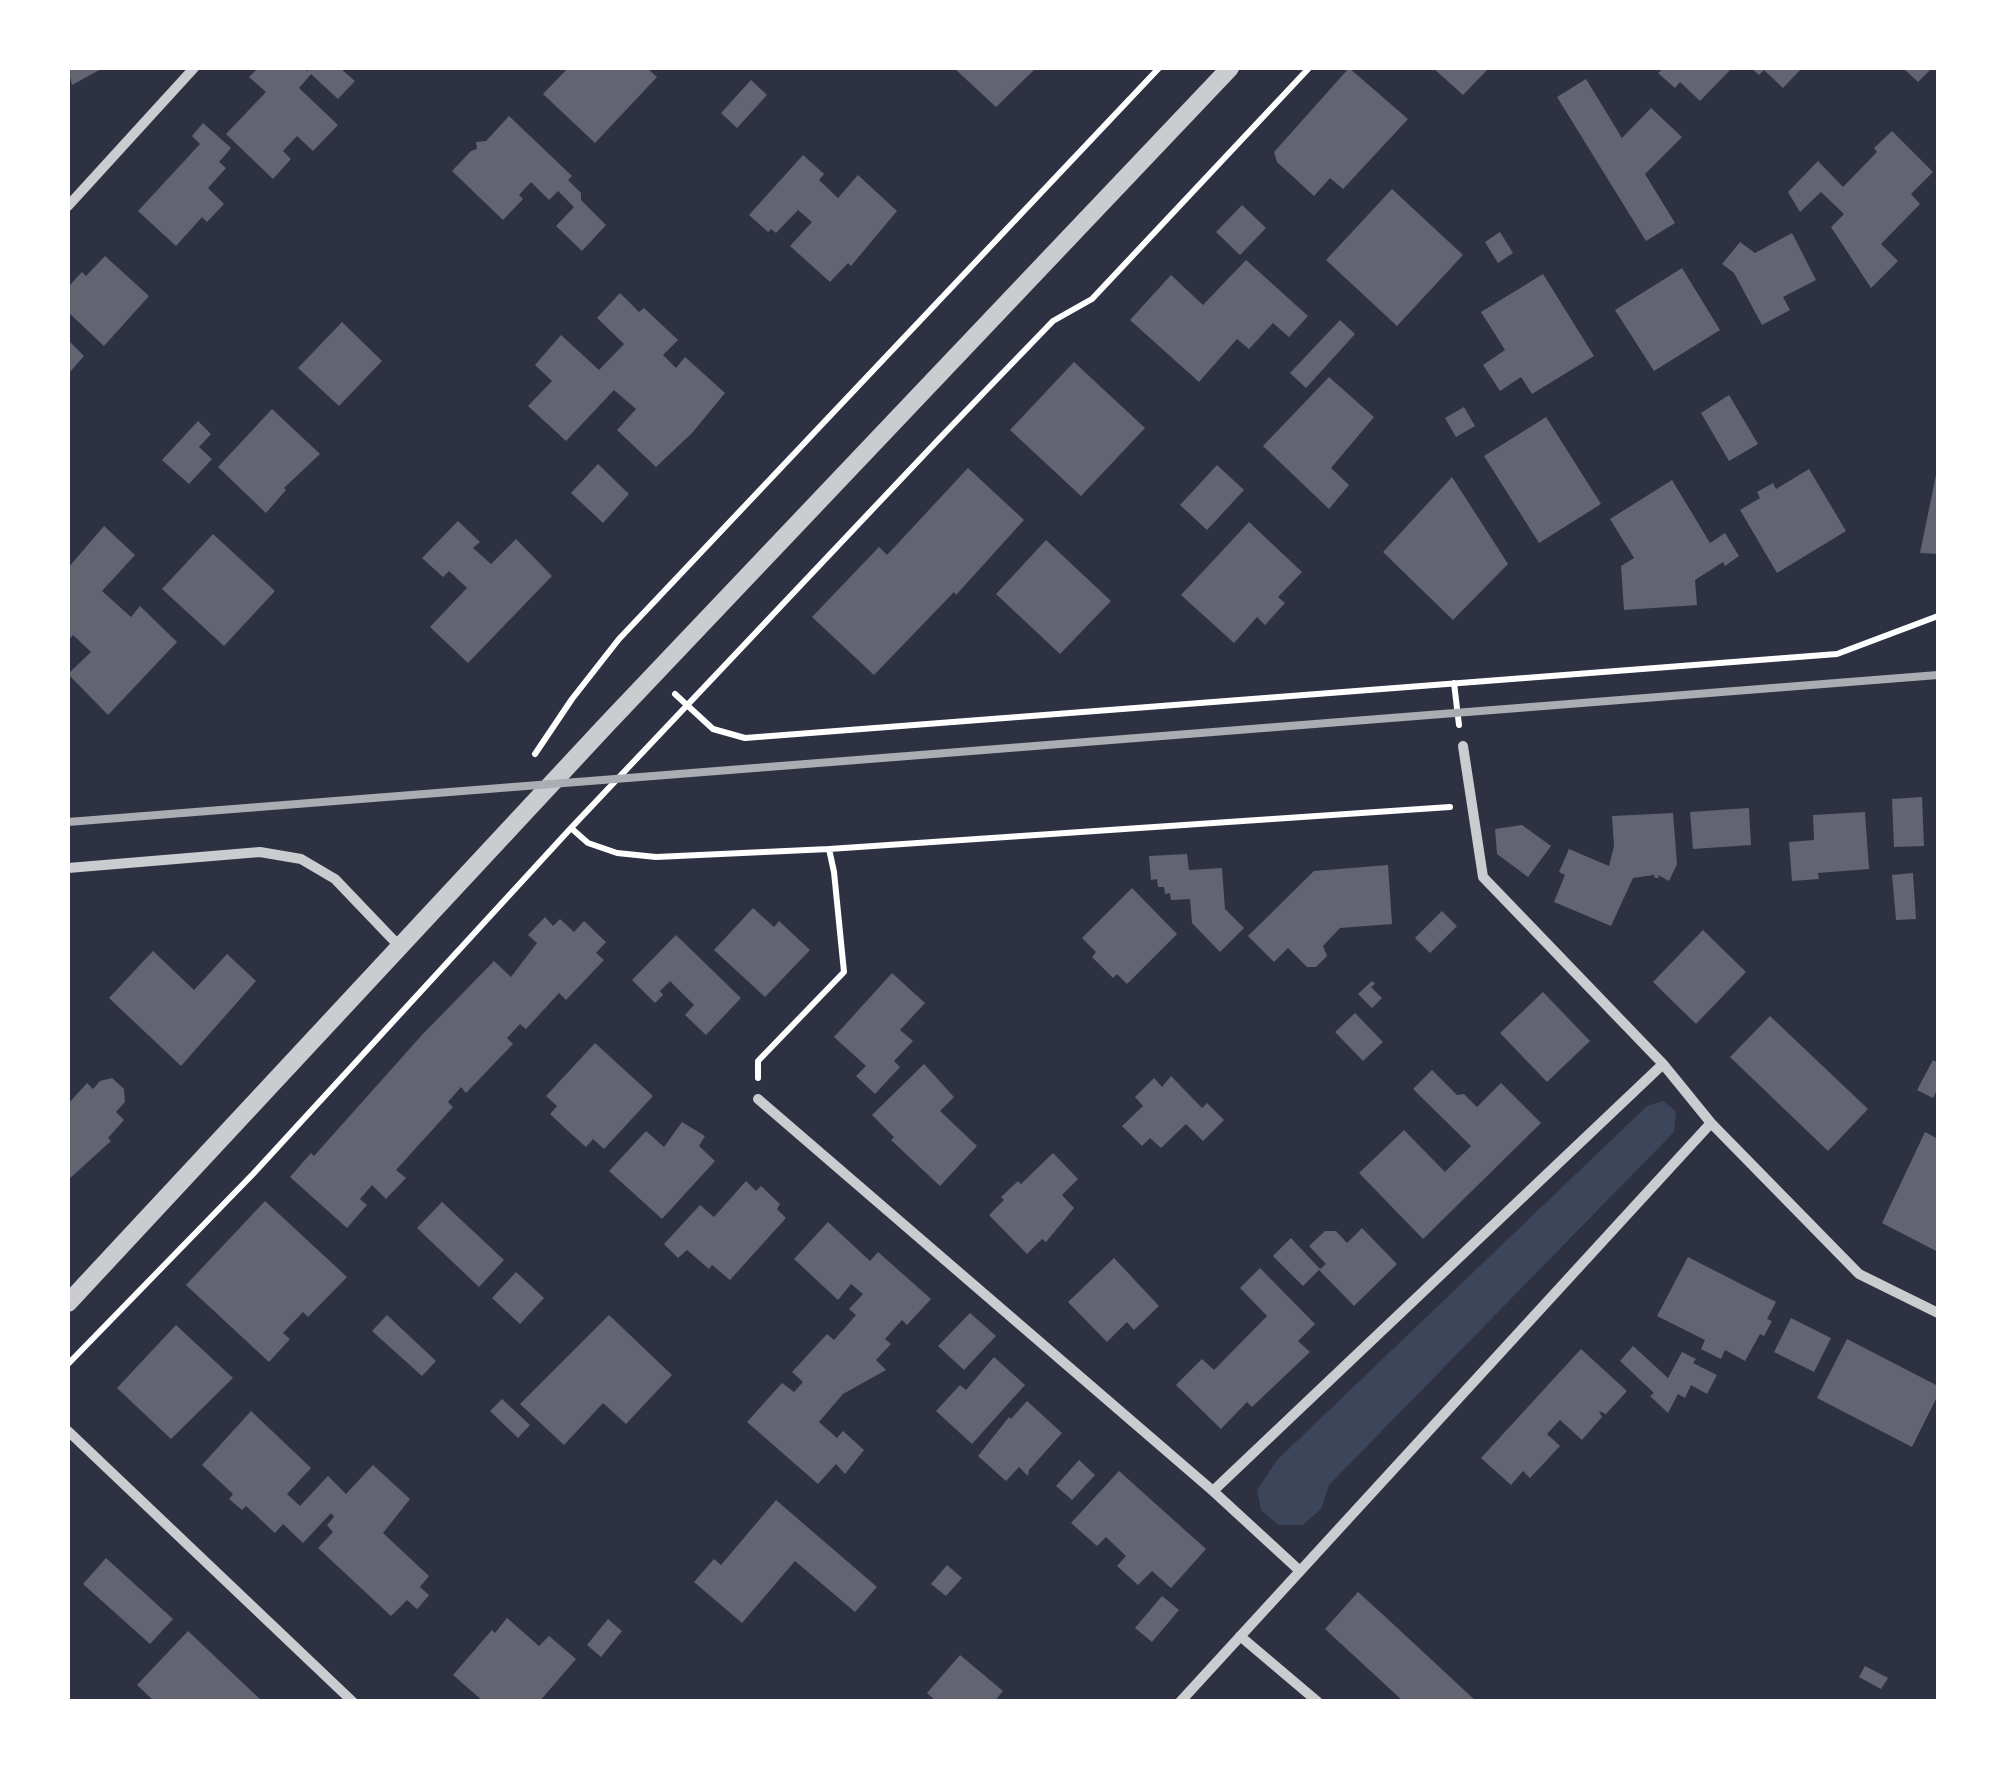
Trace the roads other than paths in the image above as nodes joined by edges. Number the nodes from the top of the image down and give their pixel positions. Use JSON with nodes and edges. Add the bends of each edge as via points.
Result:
{"nodes":[{"id":1,"x":194,"y":68,"type":"edge"},
{"id":2,"x":1230,"y":68,"type":"edge"},
{"id":3,"x":68,"y":206,"type":"edge"},
{"id":4,"x":1463,"y":746,"type":"dead end"},
{"id":5,"x":68,"y":868,"type":"edge"},
{"id":6,"x":400,"y":947,"type":"junction"},
{"id":7,"x":1663,"y":1064,"type":"junction"},
{"id":8,"x":758,"y":1099,"type":"road end"},
{"id":9,"x":1711,"y":1123,"type":"junction"},
{"id":10,"x":68,"y":1303,"type":"edge"},
{"id":11,"x":1938,"y":1313,"type":"edge"},
{"id":12,"x":68,"y":1431,"type":"edge"},
{"id":13,"x":1212,"y":1490,"type":"junction"},
{"id":14,"x":1300,"y":1571,"type":"junction"},
{"id":15,"x":1240,"y":1636,"type":"junction"},
{"id":16,"x":353,"y":1702,"type":"edge"},
{"id":17,"x":1180,"y":1702,"type":"edge"},
{"id":18,"x":1318,"y":1702,"type":"edge"}],
"edges":[{"from":1,"to":3,"type":"street"},
{"from":2,"to":6,"type":"street"},
{"from":4,"to":7,"type":"street","via":[[1483,877]]},
{"from":5,"to":6,"type":"street","via":[[260,852],[301,860],[335,879]]},
{"from":6,"to":10,"type":"street"},
{"from":7,"to":9,"type":"street"},
{"from":7,"to":13,"type":"street"},
{"from":8,"to":13,"type":"street"},
{"from":9,"to":11,"type":"street","via":[[1859,1274]]},
{"from":9,"to":14,"type":"street"},
{"from":12,"to":16,"type":"street"},
{"from":13,"to":14,"type":"street"},
{"from":14,"to":15,"type":"street"},
{"from":15,"to":17,"type":"street"},
{"from":15,"to":18,"type":"street"}]}
